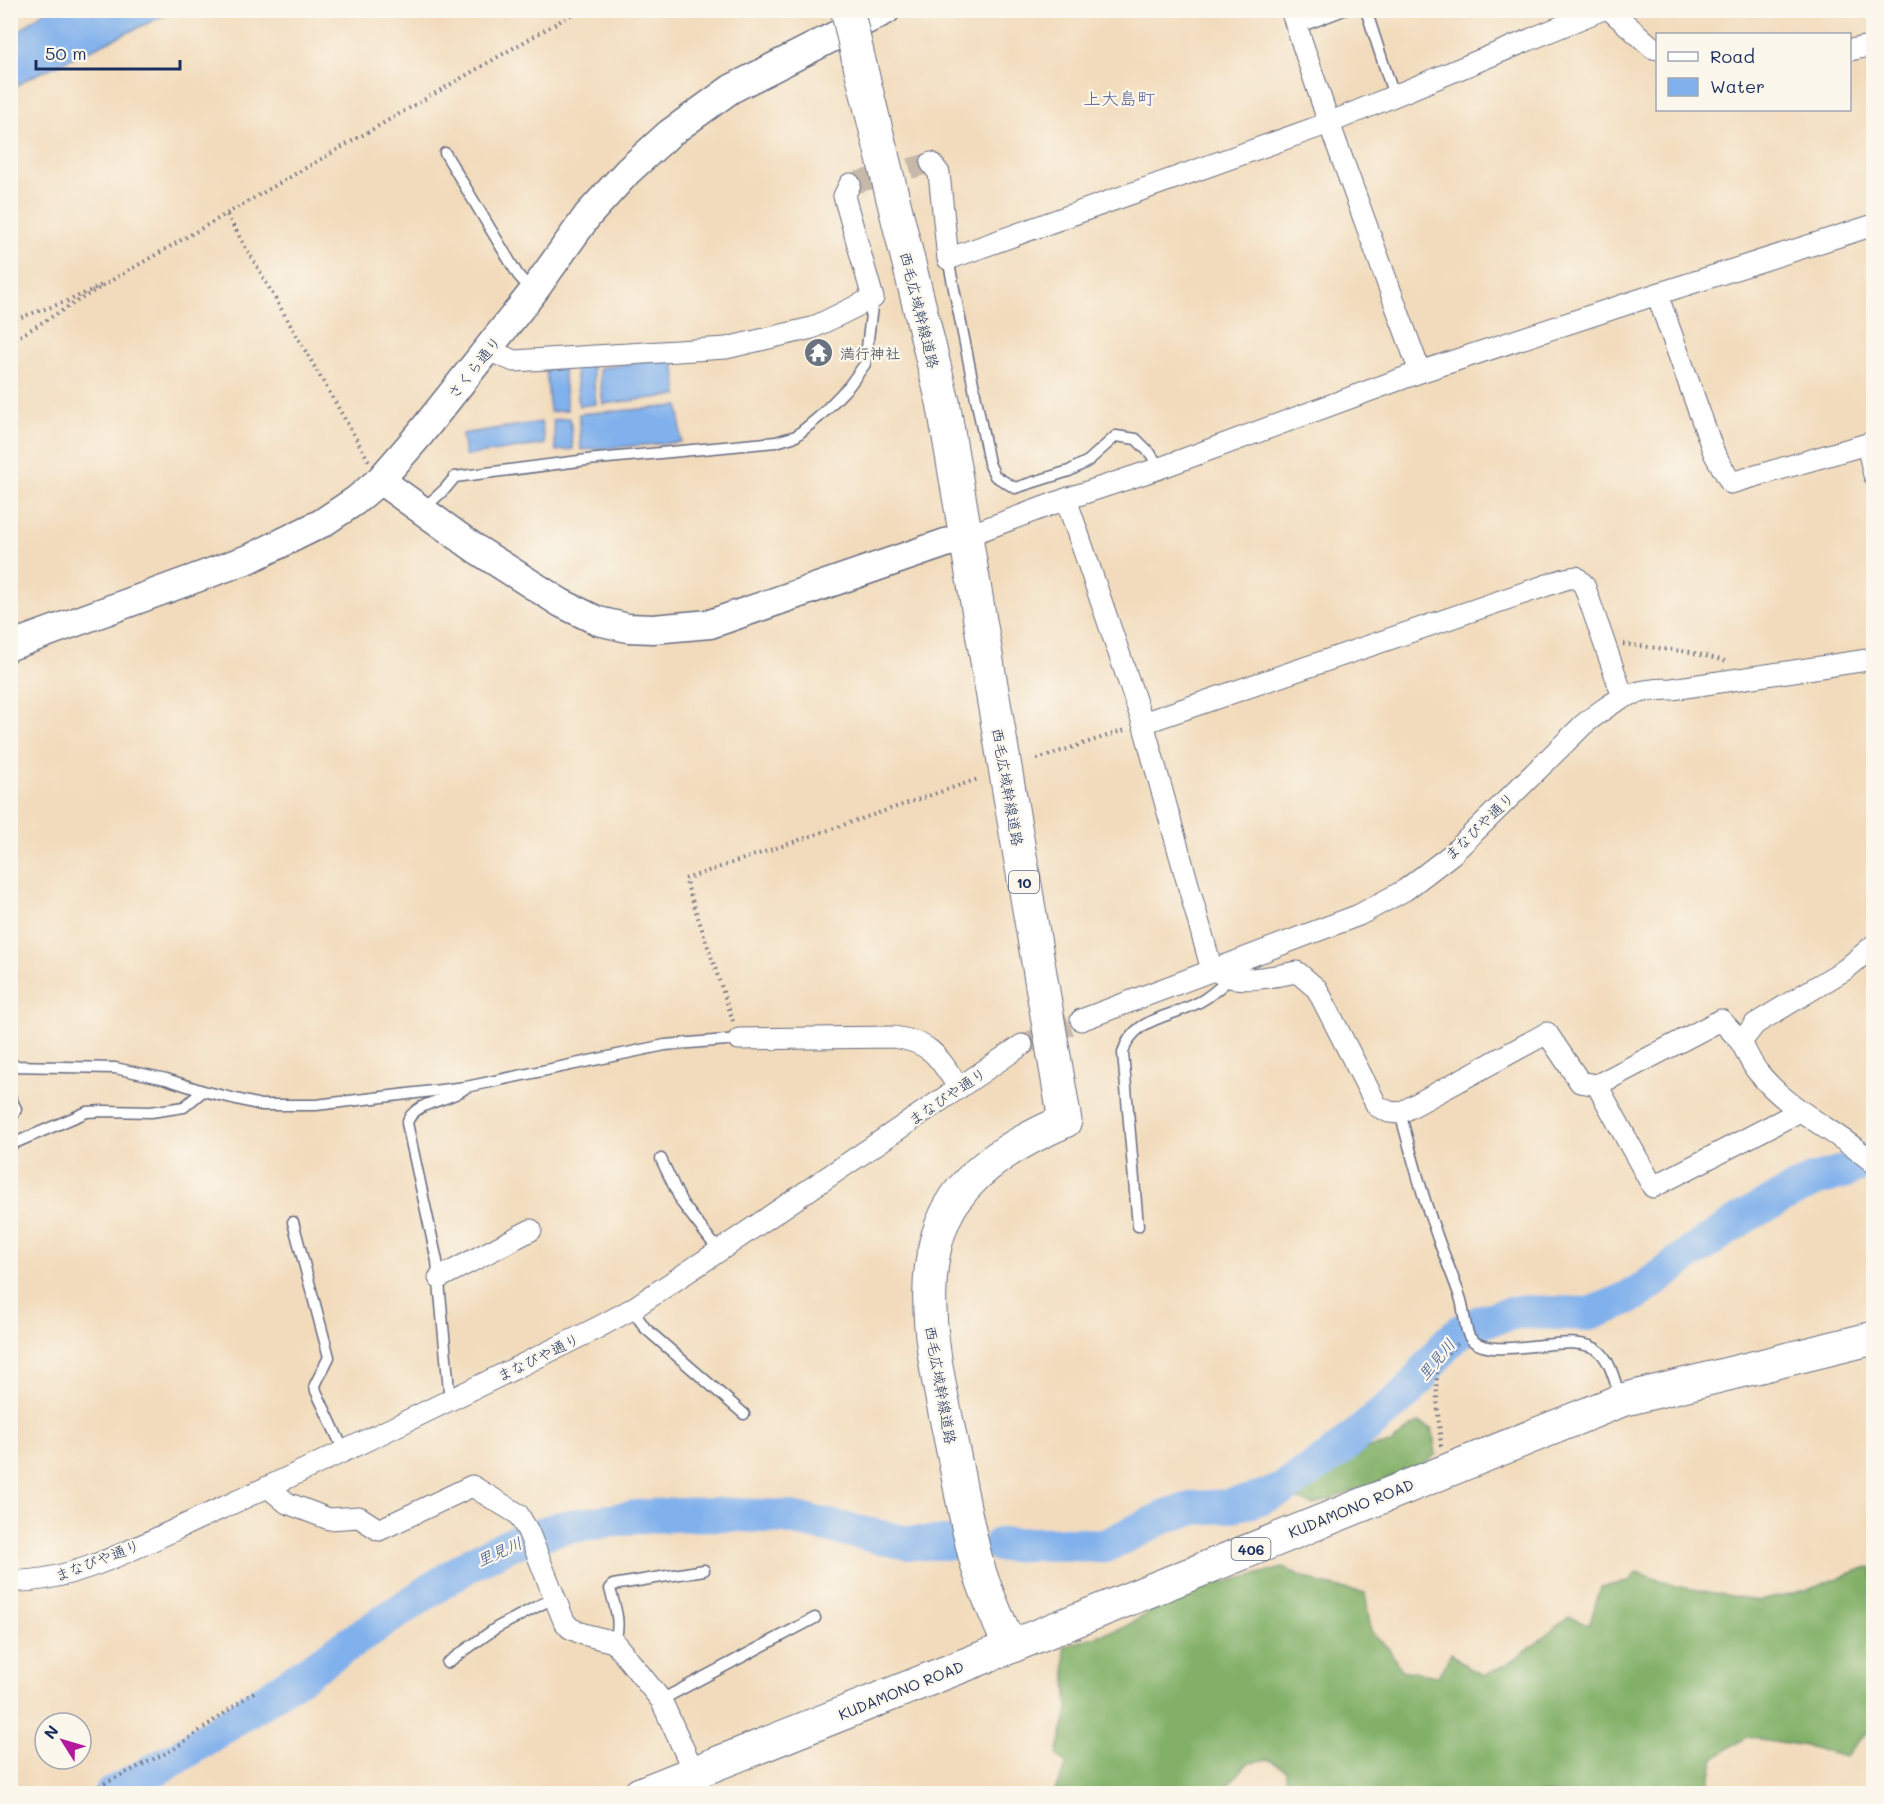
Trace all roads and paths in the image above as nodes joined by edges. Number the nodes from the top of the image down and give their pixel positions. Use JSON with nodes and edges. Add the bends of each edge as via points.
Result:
{"nodes":[{"id":1,"x":579,"y":10,"type":"edge"},
{"id":2,"x":886,"y":10,"type":"edge"},
{"id":3,"x":1344,"y":10,"type":"edge"},
{"id":4,"x":1366,"y":10,"type":"edge"},
{"id":5,"x":1601,"y":10,"type":"edge"},
{"id":6,"x":1610,"y":10,"type":"edge"},
{"id":7,"x":848,"y":12,"type":"edge"},
{"id":8,"x":1294,"y":19,"type":"edge"},
{"id":9,"x":1874,"y":45,"type":"edge"},
{"id":10,"x":1656,"y":49,"type":"edge"},
{"id":11,"x":1851,"y":50,"type":"edge"},
{"id":12,"x":1394,"y":96,"type":"junction"},
{"id":13,"x":1329,"y":123,"type":"junction"},
{"id":14,"x":445,"y":153,"type":"dead end"},
{"id":15,"x":931,"y":164,"type":"dead end"},
{"id":16,"x":850,"y":184,"type":"dead end"},
{"id":17,"x":227,"y":214,"type":"junction"},
{"id":18,"x":1874,"y":225,"type":"edge"},
{"id":19,"x":948,"y":259,"type":"junction"},
{"id":20,"x":119,"y":276,"type":"junction"},
{"id":21,"x":533,"y":292,"type":"junction"},
{"id":22,"x":1657,"y":294,"type":"junction"},
{"id":23,"x":873,"y":298,"type":"junction"},
{"id":24,"x":10,"y":321,"type":"edge"},
{"id":25,"x":10,"y":342,"type":"edge"},
{"id":26,"x":489,"y":350,"type":"junction"},
{"id":27,"x":1420,"y":372,"type":"junction"},
{"id":28,"x":1870,"y":443,"type":"edge"},
{"id":29,"x":1160,"y":468,"type":"junction"},
{"id":30,"x":1874,"y":475,"type":"edge"},
{"id":31,"x":380,"y":480,"type":"junction"},
{"id":32,"x":1066,"y":499,"type":"junction"},
{"id":33,"x":420,"y":511,"type":"junction"},
{"id":34,"x":966,"y":536,"type":"junction"},
{"id":35,"x":1606,"y":645,"type":"junction"},
{"id":36,"x":10,"y":646,"type":"edge"},
{"id":37,"x":1874,"y":659,"type":"edge"},
{"id":38,"x":1761,"y":676,"type":"junction"},
{"id":39,"x":1623,"y":697,"type":"junction"},
{"id":40,"x":1143,"y":723,"type":"junction"},
{"id":41,"x":1037,"y":759,"type":"dead end"},
{"id":42,"x":978,"y":780,"type":"dead end"},
{"id":43,"x":1874,"y":945,"type":"edge"},
{"id":44,"x":1223,"y":974,"type":"junction"},
{"id":45,"x":1080,"y":1020,"type":"tunnel mouth"},
{"id":46,"x":739,"y":1038,"type":"junction"},
{"id":47,"x":1741,"y":1042,"type":"junction"},
{"id":48,"x":1022,"y":1045,"type":"tunnel mouth"},
{"id":49,"x":10,"y":1066,"type":"edge"},
{"id":50,"x":1597,"y":1085,"type":"junction"},
{"id":51,"x":466,"y":1087,"type":"junction"},
{"id":52,"x":959,"y":1088,"type":"junction"},
{"id":53,"x":203,"y":1091,"type":"junction"},
{"id":54,"x":10,"y":1097,"type":"edge"},
{"id":55,"x":1800,"y":1111,"type":"junction"},
{"id":56,"x":1400,"y":1113,"type":"junction"},
{"id":57,"x":10,"y":1123,"type":"edge"},
{"id":58,"x":10,"y":1145,"type":"edge"},
{"id":59,"x":660,"y":1160,"type":"dead end"},
{"id":60,"x":1874,"y":1163,"type":"edge"},
{"id":61,"x":293,"y":1221,"type":"dead end"},
{"id":62,"x":1138,"y":1226,"type":"dead end"},
{"id":63,"x":531,"y":1230,"type":"dead end"},
{"id":64,"x":719,"y":1251,"type":"junction"},
{"id":65,"x":439,"y":1278,"type":"junction"},
{"id":66,"x":632,"y":1309,"type":"junction"},
{"id":67,"x":1467,"y":1330,"type":"junction"},
{"id":68,"x":1874,"y":1338,"type":"edge"},
{"id":69,"x":452,"y":1400,"type":"junction"},
{"id":70,"x":1622,"y":1400,"type":"junction"},
{"id":71,"x":744,"y":1414,"type":"dead end"},
{"id":72,"x":344,"y":1451,"type":"junction"},
{"id":73,"x":1443,"y":1471,"type":"junction"},
{"id":74,"x":268,"y":1487,"type":"junction"},
{"id":75,"x":704,"y":1570,"type":"dead end"},
{"id":76,"x":10,"y":1581,"type":"edge"},
{"id":77,"x":555,"y":1598,"type":"junction"},
{"id":78,"x":815,"y":1618,"type":"dead end"},
{"id":79,"x":614,"y":1642,"type":"junction"},
{"id":80,"x":1010,"y":1647,"type":"junction"},
{"id":81,"x":447,"y":1663,"type":"dead end"},
{"id":82,"x":254,"y":1692,"type":"dead end"},
{"id":83,"x":661,"y":1700,"type":"junction"},
{"id":84,"x":694,"y":1772,"type":"junction"},
{"id":85,"x":83,"y":1794,"type":"edge"},
{"id":86,"x":640,"y":1794,"type":"edge"}],
"edges":[{"from":1,"to":17,"type":"path"},
{"from":2,"to":21,"type":"street","name":"さくら通り","via":[[731,89],[670,133],[588,215]]},
{"from":3,"to":8,"type":"lane"},
{"from":4,"to":12,"type":"lane"},
{"from":5,"to":12,"type":"street"},
{"from":6,"to":10,"type":"street"},
{"from":7,"to":34,"type":"main road","name":"西毛広域幹線道路","number":"10","bridge":true,"via":[[943,402]]},
{"from":8,"to":13,"type":"street"},
{"from":9,"to":11,"type":"street"},
{"from":12,"to":13,"type":"street"},
{"from":13,"to":19,"type":"street"},
{"from":13,"to":27,"type":"street"},
{"from":14,"to":21,"type":"lane","via":[[518,275]]},
{"from":15,"to":19,"type":"street","via":[[939,173]]},
{"from":16,"to":23,"type":"street","via":[[844,196]]},
{"from":17,"to":20,"type":"path"},
{"from":17,"to":31,"type":"path"},
{"from":18,"to":22,"type":"street"},
{"from":19,"to":29,"type":"lane","via":[[989,463],[995,476],[1016,488],[1069,471],[1088,461],[1116,436],[1136,439]]},
{"from":20,"to":24,"type":"path","via":[[68,301]]},
{"from":20,"to":25,"type":"path"},
{"from":21,"to":26,"type":"street","name":"さくら通り"},
{"from":22,"to":27,"type":"street"},
{"from":22,"to":28,"type":"street","via":[[1714,453],[1731,483]]},
{"from":23,"to":26,"type":"street","via":[[812,328],[726,348],[514,361]]},
{"from":23,"to":33,"type":"lane","via":[[865,364],[834,402],[796,436],[776,442],[455,477]]},
{"from":26,"to":31,"type":"street","name":"さくら通り"},
{"from":27,"to":29,"type":"street"},
{"from":28,"to":30,"type":"street"},
{"from":29,"to":32,"type":"street"},
{"from":31,"to":33,"type":"street"},
{"from":31,"to":36,"type":"street","name":"さくら通り","via":[[322,522],[251,558]]},
{"from":32,"to":34,"type":"street"},
{"from":32,"to":40,"type":"street"},
{"from":33,"to":34,"type":"street","via":[[561,603],[598,621],[628,628],[710,624]]},
{"from":34,"to":80,"type":"main road","name":"西毛広域幹線道路","number":"10","via":[[1065,1121],[1031,1136],[969,1182],[954,1201],[939,1233],[931,1273],[934,1352],[967,1520],[978,1568]]},
{"from":35,"to":38,"type":"path","via":[[1690,652],[1744,665]]},
{"from":35,"to":39,"type":"street"},
{"from":35,"to":40,"type":"street","via":[[1584,585],[1576,577]]},
{"from":37,"to":38,"type":"street","name":"まなびや通り"},
{"from":38,"to":39,"type":"street","name":"まなびや通り","via":[[1672,689],[1644,689]]},
{"from":39,"to":44,"type":"street","name":"まなびや通り","via":[[1583,725],[1452,854],[1405,890],[1359,915]]},
{"from":40,"to":41,"type":"path"},
{"from":40,"to":44,"type":"street","via":[[1210,963]]},
{"from":42,"to":46,"type":"path","via":[[685,879]]},
{"from":43,"to":47,"type":"street","via":[[1846,969],[1755,1024]]},
{"from":44,"to":45,"type":"street","name":"まなびや通り"},
{"from":44,"to":56,"type":"street","via":[[1248,980],[1297,972],[1305,978],[1317,989],[1377,1106]]},
{"from":44,"to":62,"type":"lane","via":[[1205,999],[1142,1026],[1126,1041],[1123,1053]]},
{"from":46,"to":51,"type":"lane","via":[[665,1045]]},
{"from":46,"to":52,"type":"street","via":[[915,1040],[929,1048]]},
{"from":47,"to":50,"type":"street","via":[[1721,1020]]},
{"from":47,"to":55,"type":"street","via":[[1757,1072]]},
{"from":48,"to":52,"type":"street","name":"まなびや通り"},
{"from":49,"to":53,"type":"lane","via":[[115,1068]]},
{"from":50,"to":55,"type":"street","via":[[1653,1187]]},
{"from":50,"to":56,"type":"street","via":[[1580,1082],[1547,1033]]},
{"from":51,"to":53,"type":"lane","via":[[316,1106],[261,1105]]},
{"from":51,"to":65,"type":"lane","via":[[454,1096],[415,1110],[407,1123]]},
{"from":52,"to":64,"type":"street","name":"まなびや通り"},
{"from":53,"to":58,"type":"lane","via":[[184,1107],[151,1112],[87,1112]]},
{"from":54,"to":57,"type":"lane","via":[[16,1109]]},
{"from":55,"to":60,"type":"street"},
{"from":56,"to":67,"type":"lane"},
{"from":59,"to":64,"type":"lane","via":[[682,1203]]},
{"from":61,"to":72,"type":"lane","via":[[329,1357],[315,1385],[316,1391]]},
{"from":63,"to":65,"type":"street"},
{"from":64,"to":66,"type":"street","name":"まなびや通り"},
{"from":65,"to":69,"type":"lane"},
{"from":66,"to":69,"type":"street","name":"まなびや通り"},
{"from":66,"to":71,"type":"lane","via":[[645,1328]]},
{"from":67,"to":70,"type":"lane","via":[[1478,1345],[1492,1348],[1589,1345],[1608,1364]]},
{"from":67,"to":73,"type":"path","via":[[1439,1366]]},
{"from":68,"to":70,"type":"main road","name":"KUDAMONO ROAD","number":"406"},
{"from":69,"to":72,"type":"street","name":"まなびや通り"},
{"from":70,"to":73,"type":"main road","name":"KUDAMONO ROAD","number":"406"},
{"from":72,"to":74,"type":"street","name":"まなびや通り"},
{"from":73,"to":80,"type":"main road","name":"KUDAMONO ROAD","number":"406"},
{"from":74,"to":76,"type":"street","name":"まなびや通り","via":[[72,1573]]},
{"from":74,"to":77,"type":"street","via":[[287,1503],[328,1519],[358,1517],[379,1530],[472,1486],[518,1514]]},
{"from":75,"to":79,"type":"lane","via":[[613,1585],[610,1589],[619,1621]]},
{"from":77,"to":79,"type":"street","via":[[570,1629]]},
{"from":77,"to":81,"type":"lane","via":[[496,1628]]},
{"from":78,"to":83,"type":"lane"},
{"from":79,"to":83,"type":"street"},
{"from":80,"to":84,"type":"main road","name":"KUDAMONO ROAD","number":"406"},
{"from":82,"to":85,"type":"path","via":[[174,1749]]},
{"from":83,"to":84,"type":"street"},
{"from":84,"to":86,"type":"main road","name":"KUDAMONO ROAD","number":"406"}]}
